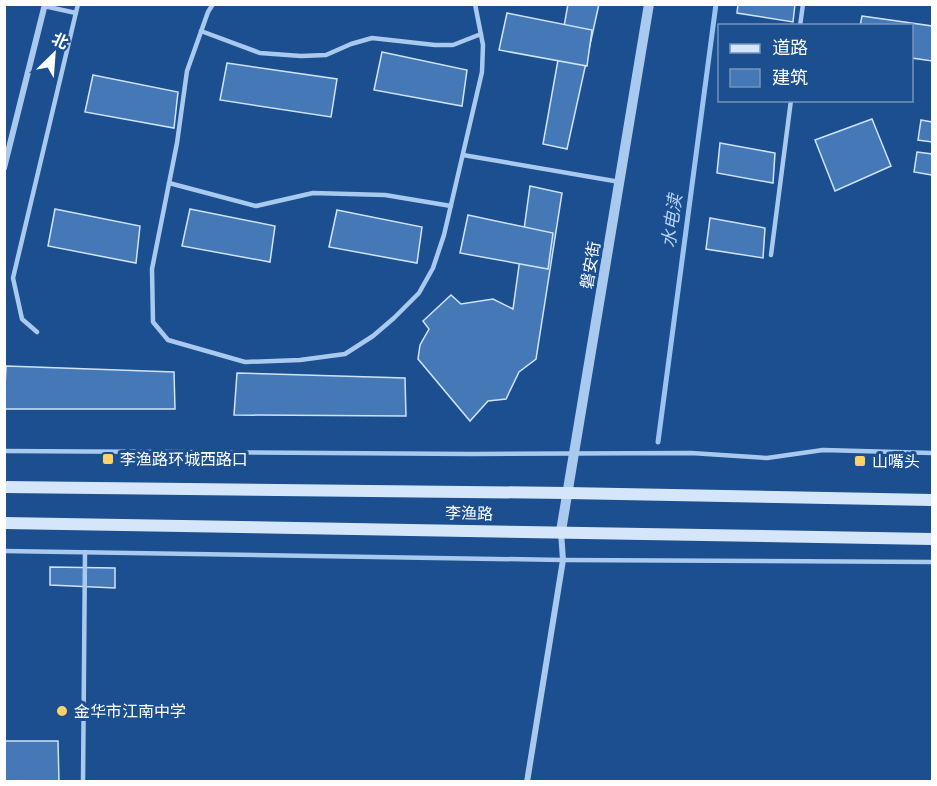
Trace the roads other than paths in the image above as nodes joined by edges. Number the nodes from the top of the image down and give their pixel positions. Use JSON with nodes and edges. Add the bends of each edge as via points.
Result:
{"nodes":[{"id":1,"x":78,"y":4,"type":"edge"},
{"id":2,"x":213,"y":4,"type":"edge"},
{"id":3,"x":475,"y":4,"type":"edge"},
{"id":4,"x":649,"y":4,"type":"edge"},
{"id":5,"x":803,"y":4,"type":"edge"},
{"id":6,"x":44,"y":5,"type":"edge"},
{"id":7,"x":76,"y":13,"type":"junction"},
{"id":8,"x":800,"y":24,"type":"edge"},
{"id":9,"x":201,"y":31,"type":"junction"},
{"id":10,"x":481,"y":34,"type":"junction"},
{"id":11,"x":791,"y":102,"type":"edge"},
{"id":12,"x":463,"y":155,"type":"junction"},
{"id":13,"x":4,"y":168,"type":"edge"},
{"id":14,"x":620,"y":182,"type":"junction"},
{"id":15,"x":169,"y":183,"type":"junction"},
{"id":16,"x":451,"y":206,"type":"junction"},
{"id":17,"x":771,"y":255,"type":"dead end"},
{"id":18,"x":37,"y":332,"type":"dead end"},
{"id":19,"x":4,"y":451,"type":"edge"},
{"id":20,"x":933,"y":453,"type":"edge"},
{"id":21,"x":574,"y":454,"type":"junction"},
{"id":22,"x":4,"y":487,"type":"edge"},
{"id":23,"x":567,"y":493,"type":"junction"},
{"id":24,"x":933,"y":500,"type":"edge"},
{"id":25,"x":4,"y":523,"type":"edge"},
{"id":26,"x":561,"y":531,"type":"junction"},
{"id":27,"x":933,"y":539,"type":"edge"},
{"id":28,"x":4,"y":551,"type":"edge"},
{"id":29,"x":85,"y":552,"type":"junction"},
{"id":30,"x":563,"y":560,"type":"junction"},
{"id":31,"x":933,"y":562,"type":"edge"},
{"id":32,"x":83,"y":782,"type":"edge"},
{"id":33,"x":527,"y":782,"type":"edge"}],
"edges":[{"from":1,"to":7,"type":"lane"},
{"from":2,"to":9,"type":"lane"},
{"from":3,"to":10,"type":"lane"},
{"from":4,"to":14,"type":"street","name":"磐安街"},
{"from":5,"to":8,"type":"lane"},
{"from":6,"to":7,"type":"lane"},
{"from":6,"to":13,"type":"street"},
{"from":7,"to":18,"type":"lane","via":[[13,278],[22,319]]},
{"from":9,"to":10,"type":"lane","via":[[260,52],[301,56],[326,55],[372,38],[453,45]]},
{"from":9,"to":15,"type":"lane","via":[[187,71]]},
{"from":10,"to":12,"type":"lane","via":[[482,72]]},
{"from":11,"to":17,"type":"lane"},
{"from":12,"to":14,"type":"lane"},
{"from":12,"to":16,"type":"lane"},
{"from":14,"to":21,"type":"street","name":"磐安街"},
{"from":15,"to":16,"type":"lane","via":[[256,206],[313,193],[385,195]]},
{"from":15,"to":16,"type":"lane","via":[[152,269],[153,322],[168,340],[245,362],[345,354],[373,336],[419,293],[434,267]]},
{"from":19,"to":21,"type":"lane"},
{"from":20,"to":21,"type":"lane","via":[[823,450],[768,458],[691,453]]},
{"from":21,"to":23,"type":"street","name":"磐安街"},
{"from":22,"to":23,"type":"main road","name":"李渔路"},
{"from":23,"to":24,"type":"main road","name":"李渔路"},
{"from":23,"to":26,"type":"street","name":"磐安街"},
{"from":25,"to":26,"type":"main road","name":"李渔路"},
{"from":26,"to":27,"type":"main road","name":"李渔路"},
{"from":26,"to":30,"type":"street"},
{"from":28,"to":29,"type":"lane"},
{"from":29,"to":30,"type":"lane"},
{"from":29,"to":32,"type":"lane"},
{"from":30,"to":31,"type":"lane"},
{"from":30,"to":33,"type":"street"}]}
